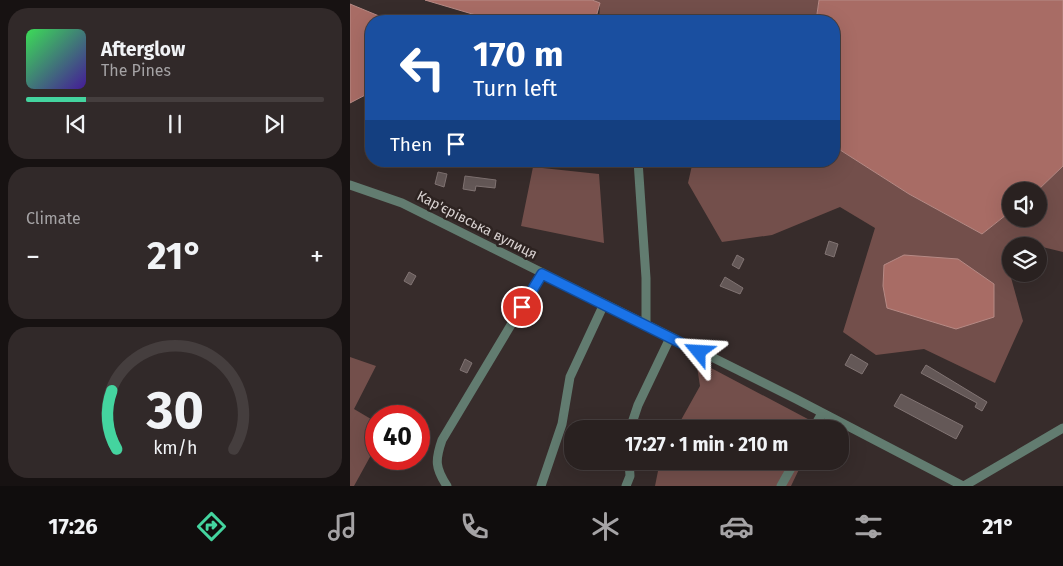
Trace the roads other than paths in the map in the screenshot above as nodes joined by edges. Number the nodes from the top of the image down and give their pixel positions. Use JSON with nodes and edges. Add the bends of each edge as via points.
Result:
{"nodes":[{"id":1,"x":638,"y":167,"type":"edge"},
{"id":2,"x":350,"y":185,"type":"edge"},
{"id":3,"x":542,"y":274,"type":"junction"},
{"id":4,"x":604,"y":304,"type":"junction"},
{"id":5,"x":646,"y":325,"type":"junction"},
{"id":6,"x":670,"y":338,"type":"junction"},
{"id":7,"x":822,"y":412,"type":"junction"},
{"id":8,"x":633,"y":420,"type":"edge"},
{"id":9,"x":818,"y":420,"type":"edge"},
{"id":10,"x":1063,"y":428,"type":"edge"},
{"id":11,"x":630,"y":470,"type":"edge"},
{"id":12,"x":790,"y":470,"type":"edge"},
{"id":13,"x":444,"y":484,"type":"edge"},
{"id":14,"x":541,"y":486,"type":"edge"},
{"id":15,"x":626,"y":486,"type":"edge"},
{"id":16,"x":781,"y":486,"type":"edge"},
{"id":17,"x":964,"y":486,"type":"edge"}],
"edges":[{"from":1,"to":5,"type":"street"},
{"from":2,"to":3,"type":"street","name":"Кар'єрівська вулиця","via":[[402,203]]},
{"from":3,"to":4,"type":"street","name":"Кар'єрівська вулиця"},
{"from":3,"to":13,"type":"street","via":[[442,440],[437,462]]},
{"from":4,"to":5,"type":"street","name":"Кар'єрівська вулиця"},
{"from":4,"to":14,"type":"street","via":[[570,377],[562,424]]},
{"from":5,"to":6,"type":"street","name":"Кар'єрівська вулиця"},
{"from":6,"to":7,"type":"street","name":"Кар'єрівська вулиця"},
{"from":6,"to":8,"type":"street"},
{"from":7,"to":9,"type":"street"},
{"from":7,"to":17,"type":"street","name":"Кар'єрівська вулиця"},
{"from":10,"to":17,"type":"street"},
{"from":11,"to":15,"type":"street"},
{"from":12,"to":16,"type":"street"}]}
